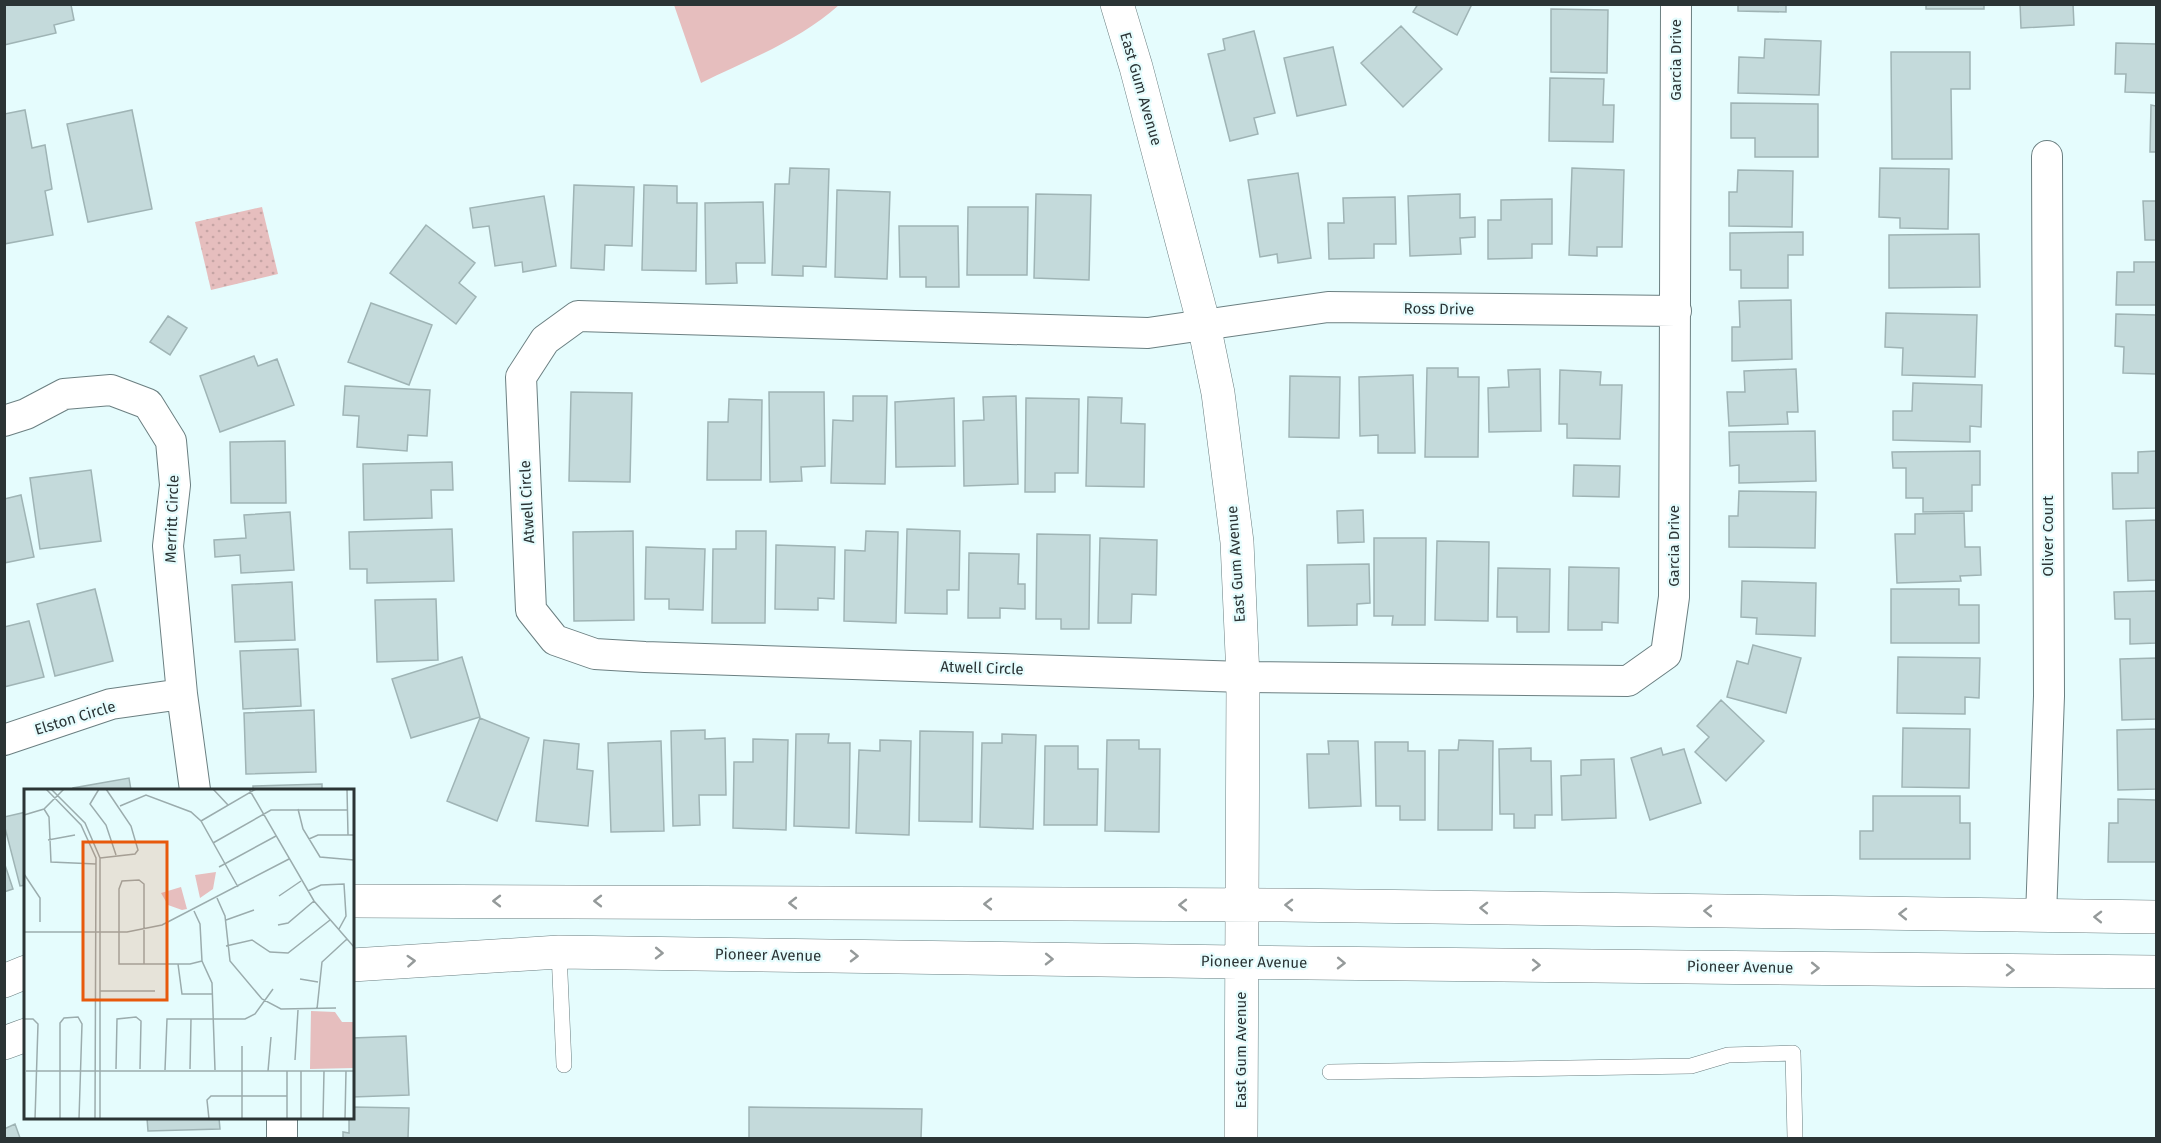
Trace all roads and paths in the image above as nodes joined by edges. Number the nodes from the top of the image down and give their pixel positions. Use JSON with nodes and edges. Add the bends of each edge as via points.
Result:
{"nodes":[{"id":1,"x":1676,"y":4,"type":"edge"},
{"id":2,"x":1123,"y":6,"type":"edge"},
{"id":3,"x":2046,"y":156,"type":"dead end"},
{"id":4,"x":1676,"y":311,"type":"junction"},
{"id":5,"x":1204,"y":325,"type":"junction"},
{"id":6,"x":4,"y":421,"type":"edge"},
{"id":7,"x":1243,"y":676,"type":"junction"},
{"id":8,"x":182,"y":694,"type":"junction"},
{"id":9,"x":4,"y":740,"type":"edge"},
{"id":10,"x":195,"y":789,"type":"edge"},
{"id":11,"x":354,"y":901,"type":"edge"},
{"id":12,"x":1241,"y":905,"type":"junction"},
{"id":13,"x":2041,"y":916,"type":"junction"},
{"id":14,"x":2157,"y":917,"type":"edge"},
{"id":15,"x":559,"y":952,"type":"junction"},
{"id":16,"x":1240,"y":962,"type":"junction"},
{"id":17,"x":354,"y":965,"type":"edge"},
{"id":18,"x":2157,"y":972,"type":"edge"},
{"id":19,"x":24,"y":973,"type":"edge"},
{"id":20,"x":4,"y":981,"type":"edge"},
{"id":21,"x":24,"y":1036,"type":"edge"},
{"id":22,"x":4,"y":1043,"type":"edge"},
{"id":23,"x":564,"y":1065,"type":"dead end"},
{"id":24,"x":1330,"y":1072,"type":"dead end"},
{"id":25,"x":282,"y":1119,"type":"edge"},
{"id":26,"x":282,"y":1138,"type":"edge"},
{"id":27,"x":1241,"y":1138,"type":"edge"},
{"id":28,"x":1795,"y":1138,"type":"edge"}],
"edges":[{"from":1,"to":4,"type":"street","name":"Garcia Drive"},
{"from":2,"to":5,"type":"main road","name":"East Gum Avenue"},
{"from":3,"to":13,"type":"street","name":"Oliver Court","via":[[2049,696]]},
{"from":4,"to":5,"type":"street","name":"Ross Drive","via":[[1328,307]]},
{"from":4,"to":7,"type":"street","name":"Garcia Drive","via":[[1674,597],[1666,654],[1628,681]]},
{"from":5,"to":7,"type":"main road","name":"East Gum Avenue","via":[[1218,393],[1237,542]]},
{"from":5,"to":7,"type":"street","name":"Atwell Circle","via":[[1148,333],[578,316],[544,340],[521,377],[531,610],[555,640],[595,654]]},
{"from":6,"to":8,"type":"street","name":"Merritt Circle","via":[[64,394],[111,390],[148,404],[171,441],[175,485],[168,546]]},
{"from":7,"to":12,"type":"main road","name":"East Gum Avenue"},
{"from":8,"to":9,"type":"street","name":"Elston Circle","via":[[111,705]]},
{"from":8,"to":10,"type":"street","name":"Merritt Circle"},
{"from":12,"to":11,"type":"main road","one_way":true},
{"from":13,"to":12,"type":"main road","one_way":true},
{"from":12,"to":16,"type":"main road","name":"East Gum Avenue"},
{"from":14,"to":13,"type":"main road","one_way":true},
{"from":15,"to":16,"type":"main road","name":"Pioneer Avenue","one_way":true},
{"from":17,"to":15,"type":"main road","name":"Pioneer Avenue","one_way":true},
{"from":15,"to":23,"type":"lane"},
{"from":16,"to":18,"type":"main road","name":"Pioneer Avenue","one_way":true},
{"from":16,"to":27,"type":"main road","name":"East Gum Avenue"},
{"from":19,"to":20,"type":"main road"},
{"from":21,"to":22,"type":"main road"},
{"from":24,"to":28,"type":"lane","via":[[1691,1066],[1728,1055],[1793,1053]]},
{"from":25,"to":26,"type":"street"}]}
